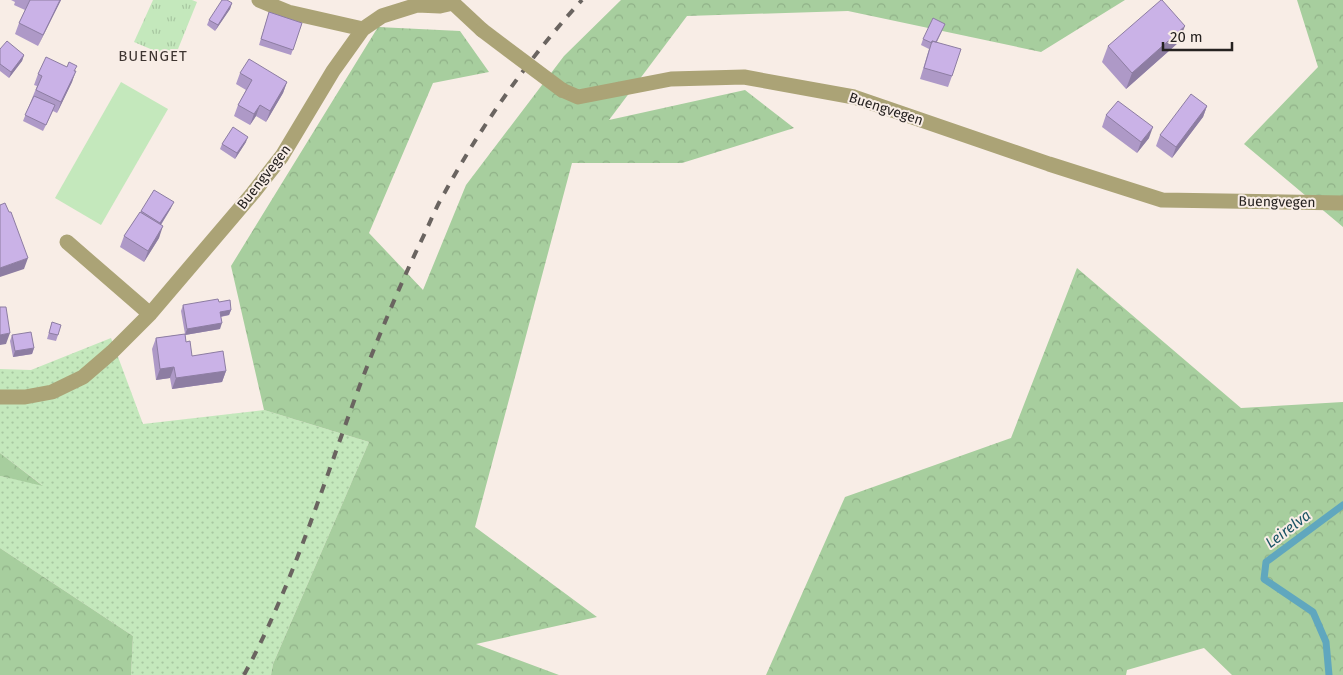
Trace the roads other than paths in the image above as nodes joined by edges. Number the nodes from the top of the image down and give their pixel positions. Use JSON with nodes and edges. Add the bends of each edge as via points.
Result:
{"nodes":[{"id":1,"x":259,"y":0,"type":"edge"},
{"id":2,"x":453,"y":2,"type":"edge"},
{"id":3,"x":363,"y":29,"type":"junction"},
{"id":4,"x":1343,"y":203,"type":"edge"},
{"id":5,"x":67,"y":242,"type":"dead end"},
{"id":6,"x":150,"y":314,"type":"junction"},
{"id":7,"x":0,"y":397,"type":"edge"}],
"edges":[{"from":1,"to":3,"type":"street","via":[[288,12]]},
{"from":2,"to":3,"type":"street","name":"Buengvegen","via":[[390,13]]},
{"from":2,"to":4,"type":"street","name":"Buengvegen","bridge":true,"via":[[482,30],[562,90],[578,97],[671,79],[744,77],[854,97],[1162,200]]},
{"from":3,"to":6,"type":"street","name":"Buengvegen","via":[[333,71],[282,156]]},
{"from":5,"to":6,"type":"street"},
{"from":6,"to":7,"type":"street","name":"Buengvegen","via":[[83,377],[52,392]]}]}
